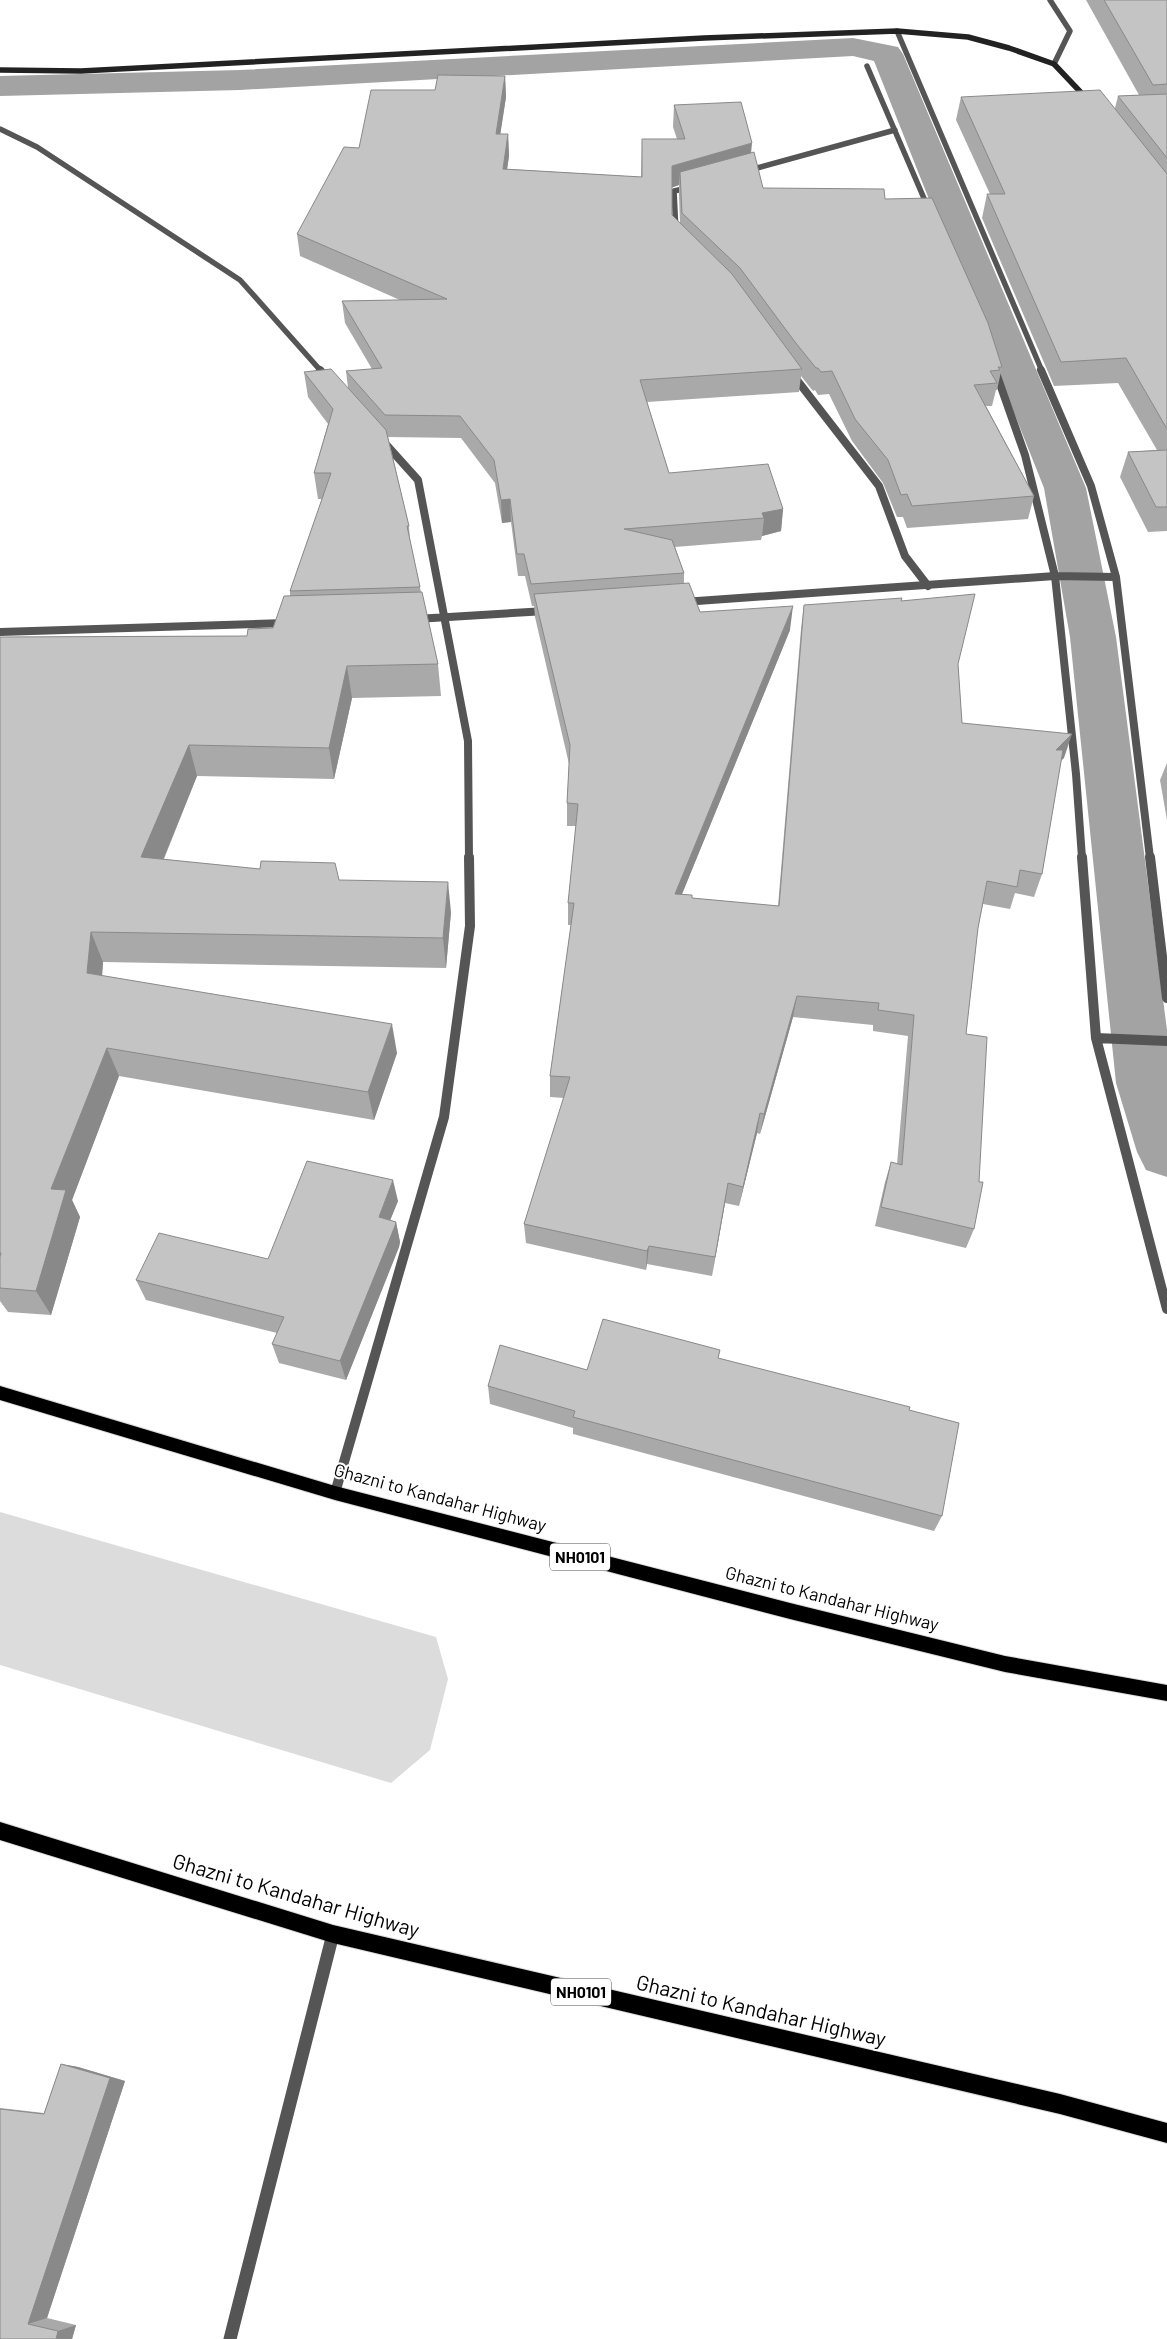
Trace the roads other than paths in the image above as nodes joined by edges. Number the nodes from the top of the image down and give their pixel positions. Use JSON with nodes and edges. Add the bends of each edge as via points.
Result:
{"nodes":[{"id":1,"x":1050,"y":0,"type":"edge"},
{"id":2,"x":897,"y":31,"type":"junction"},
{"id":3,"x":1054,"y":64,"type":"junction"},
{"id":4,"x":867,"y":66,"type":"dead end"},
{"id":5,"x":0,"y":70,"type":"edge"},
{"id":6,"x":1096,"y":109,"type":"edge"},
{"id":7,"x":0,"y":129,"type":"edge"},
{"id":8,"x":895,"y":130,"type":"junction"},
{"id":9,"x":742,"y":173,"type":"edge"},
{"id":10,"x":703,"y":183,"type":"edge"},
{"id":11,"x":932,"y":216,"type":"edge"},
{"id":12,"x":676,"y":237,"type":"edge"},
{"id":13,"x":993,"y":362,"type":"edge"},
{"id":14,"x":790,"y":371,"type":"edge"},
{"id":15,"x":332,"y":384,"type":"edge"},
{"id":16,"x":378,"y":436,"type":"edge"},
{"id":17,"x":1055,"y":576,"type":"junction"},
{"id":18,"x":1116,"y":576,"type":"junction"},
{"id":19,"x":928,"y":586,"type":"junction"},
{"id":20,"x":671,"y":603,"type":"edge"},
{"id":21,"x":552,"y":611,"type":"edge"},
{"id":22,"x":443,"y":618,"type":"junction"},
{"id":23,"x":404,"y":619,"type":"edge"},
{"id":24,"x":295,"y":623,"type":"edge"},
{"id":25,"x":0,"y":632,"type":"edge"},
{"id":26,"x":1167,"y":998,"type":"edge"},
{"id":27,"x":1096,"y":1038,"type":"junction"},
{"id":28,"x":1167,"y":1041,"type":"edge"},
{"id":29,"x":1167,"y":1309,"type":"edge"},
{"id":30,"x":0,"y":1393,"type":"edge"},
{"id":31,"x":335,"y":1493,"type":"junction"},
{"id":32,"x":1167,"y":1693,"type":"edge"},
{"id":33,"x":0,"y":1831,"type":"edge"},
{"id":34,"x":333,"y":1934,"type":"junction"},
{"id":35,"x":1167,"y":2133,"type":"edge"},
{"id":36,"x":230,"y":2339,"type":"edge"}],
"edges":[{"from":1,"to":3,"type":"street","via":[[1070,31]]},
{"from":2,"to":3,"type":"main road","via":[[968,37]]},
{"from":2,"to":5,"type":"main road","via":[[81,71]]},
{"from":2,"to":18,"type":"street","via":[[1090,486]]},
{"from":3,"to":6,"type":"main road"},
{"from":4,"to":8,"type":"street"},
{"from":7,"to":15,"type":"street","via":[[38,147],[240,280]]},
{"from":8,"to":9,"type":"street"},
{"from":8,"to":11,"type":"street"},
{"from":10,"to":12,"type":"street","via":[[674,191]]},
{"from":13,"to":17,"type":"street","via":[[1025,455]]},
{"from":14,"to":19,"type":"street","via":[[878,486],[905,556]]},
{"from":16,"to":22,"type":"street","via":[[418,480]]},
{"from":17,"to":18,"type":"street"},
{"from":17,"to":19,"type":"street"},
{"from":17,"to":27,"type":"street","via":[[1076,774]]},
{"from":18,"to":26,"type":"street"},
{"from":19,"to":20,"type":"street"},
{"from":21,"to":22,"type":"street"},
{"from":22,"to":23,"type":"street"},
{"from":22,"to":31,"type":"street","via":[[468,740],[470,926],[444,1117]]},
{"from":24,"to":25,"type":"street"},
{"from":27,"to":28,"type":"street"},
{"from":27,"to":29,"type":"street"},
{"from":30,"to":31,"type":"highway","name":"Ghazni to Kandahar Highway","number":"NH0101"},
{"from":31,"to":32,"type":"highway","name":"Ghazni to Kandahar Highway","number":"NH0101","via":[[995,1662]]},
{"from":33,"to":34,"type":"highway","name":"Ghazni to Kandahar Highway","number":"NH0101"},
{"from":34,"to":35,"type":"highway","name":"Ghazni to Kandahar Highway","number":"NH0101","via":[[1060,2104]]},
{"from":34,"to":36,"type":"street"}]}
